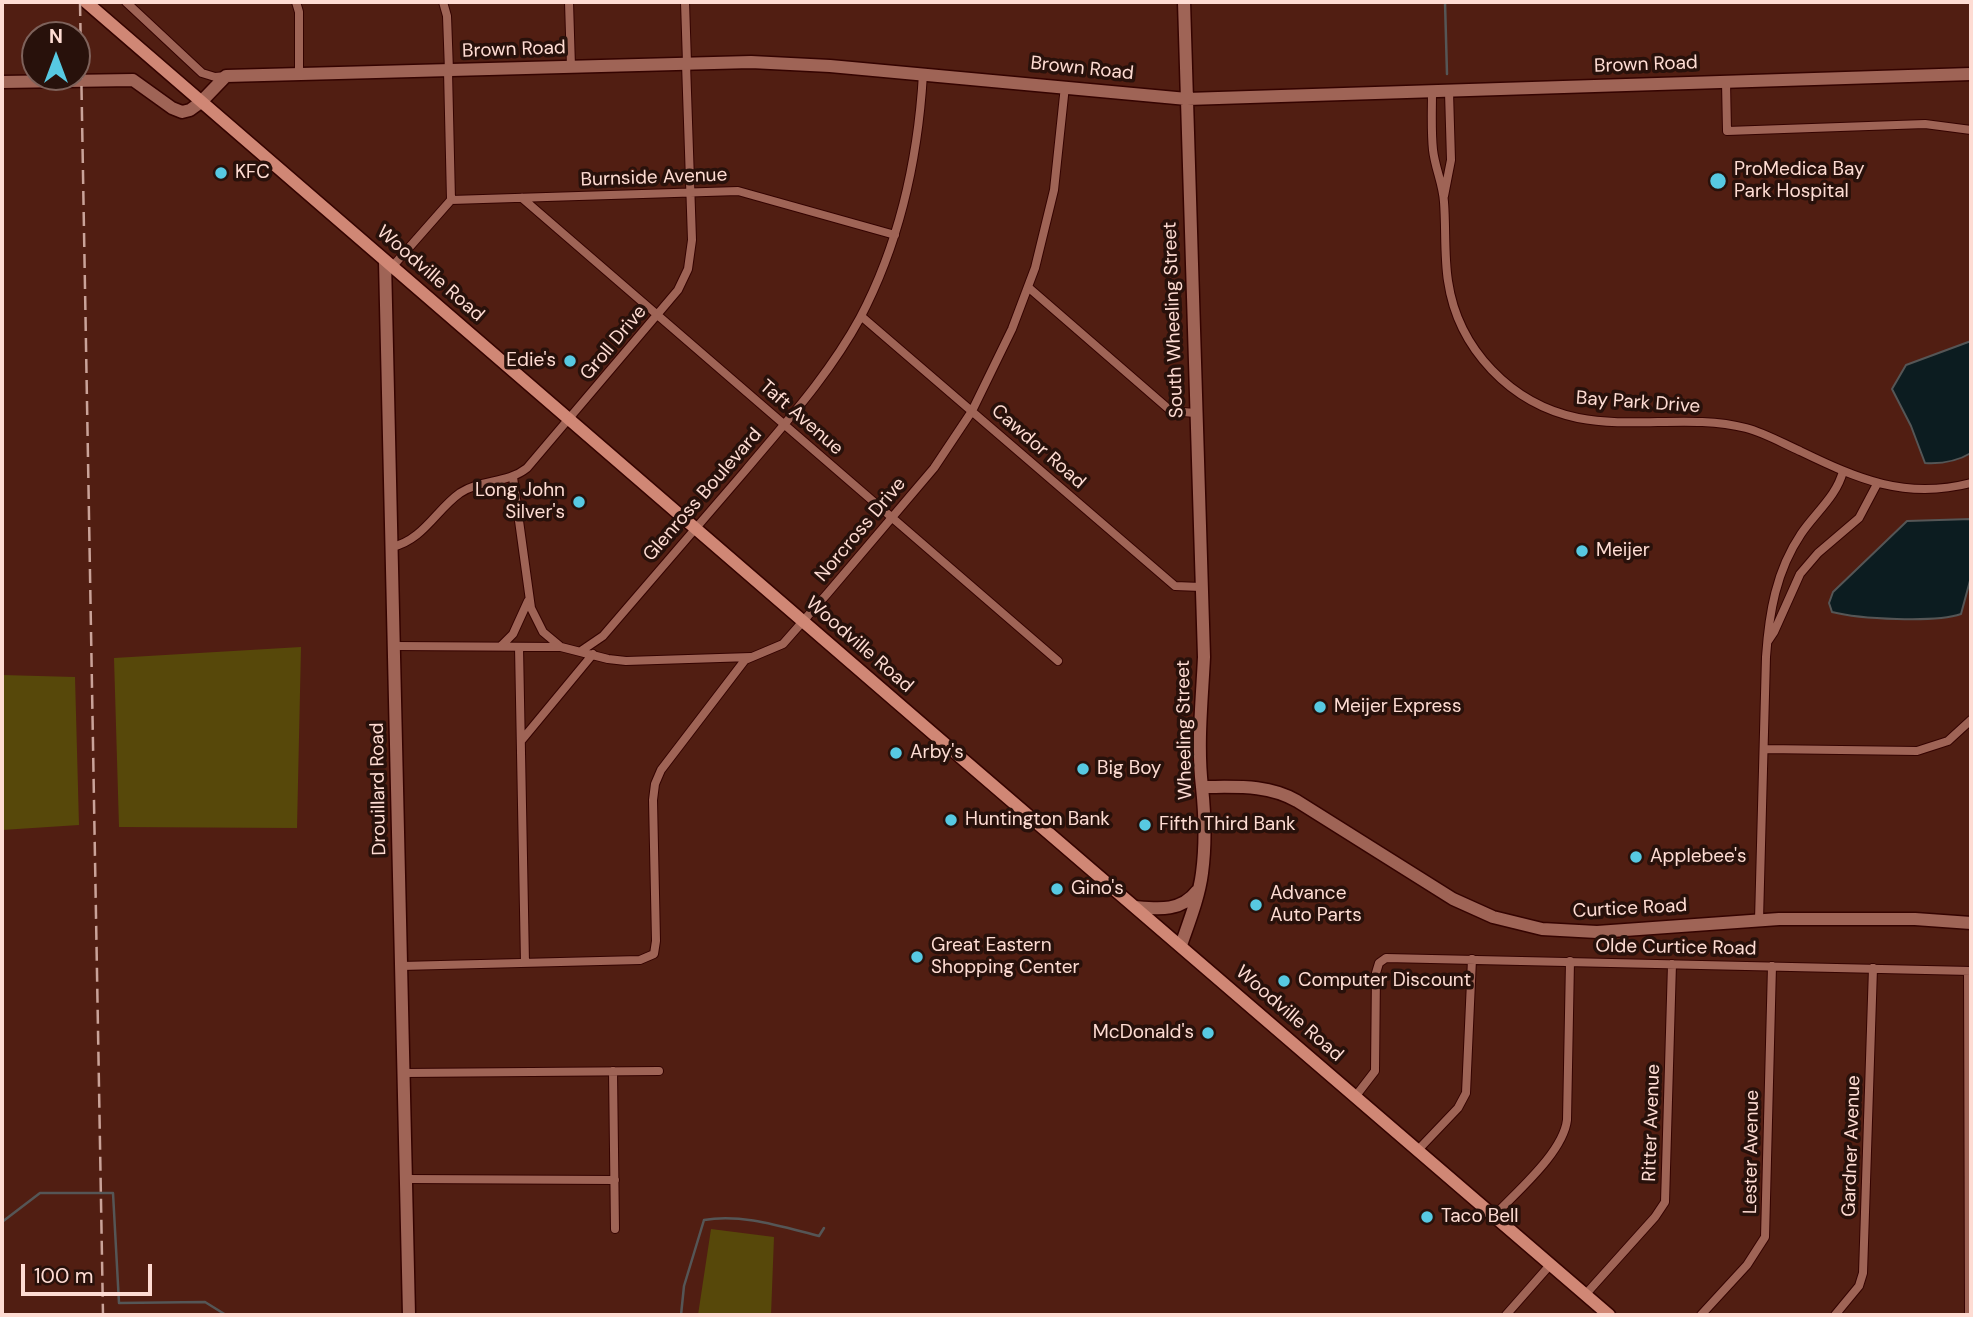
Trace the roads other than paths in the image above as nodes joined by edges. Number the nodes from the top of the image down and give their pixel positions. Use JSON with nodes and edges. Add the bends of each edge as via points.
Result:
{"nodes":[{"id":1,"x":86,"y":2,"type":"edge"},
{"id":2,"x":125,"y":2,"type":"edge"},
{"id":3,"x":296,"y":2,"type":"edge"},
{"id":4,"x":443,"y":2,"type":"edge"},
{"id":5,"x":569,"y":2,"type":"edge"},
{"id":6,"x":685,"y":2,"type":"edge"},
{"id":7,"x":1184,"y":2,"type":"edge"},
{"id":8,"x":687,"y":63,"type":"junction"},
{"id":9,"x":571,"y":67,"type":"junction"},
{"id":10,"x":449,"y":71,"type":"junction"},
{"id":11,"x":299,"y":73,"type":"junction"},
{"id":12,"x":923,"y":74,"type":"junction"},
{"id":13,"x":1971,"y":74,"type":"edge"},
{"id":14,"x":226,"y":76,"type":"junction"},
{"id":15,"x":2,"y":82,"type":"edge"},
{"id":16,"x":1726,"y":82,"type":"junction"},
{"id":17,"x":1065,"y":86,"type":"junction"},
{"id":18,"x":1432,"y":92,"type":"junction"},
{"id":19,"x":1449,"y":92,"type":"junction"},
{"id":20,"x":1187,"y":99,"type":"junction"},
{"id":21,"x":201,"y":102,"type":"junction"},
{"id":22,"x":1971,"y":130,"type":"edge"},
{"id":23,"x":691,"y":192,"type":"junction"},
{"id":24,"x":522,"y":198,"type":"junction"},
{"id":25,"x":1444,"y":198,"type":"junction"},
{"id":26,"x":451,"y":200,"type":"junction"},
{"id":27,"x":895,"y":235,"type":"junction"},
{"id":28,"x":388,"y":264,"type":"junction"},
{"id":29,"x":1028,"y":288,"type":"junction"},
{"id":30,"x":658,"y":316,"type":"junction"},
{"id":31,"x":861,"y":316,"type":"junction"},
{"id":32,"x":972,"y":411,"type":"junction"},
{"id":33,"x":1195,"y":413,"type":"junction"},
{"id":34,"x":569,"y":420,"type":"junction"},
{"id":35,"x":785,"y":424,"type":"junction"},
{"id":36,"x":1843,"y":471,"type":"junction"},
{"id":37,"x":513,"y":477,"type":"junction"},
{"id":38,"x":1971,"y":483,"type":"edge"},
{"id":39,"x":1877,"y":484,"type":"junction"},
{"id":40,"x":893,"y":517,"type":"junction"},
{"id":41,"x":696,"y":528,"type":"junction"},
{"id":42,"x":392,"y":547,"type":"junction"},
{"id":43,"x":1201,"y":587,"type":"junction"},
{"id":44,"x":529,"y":598,"type":"junction"},
{"id":45,"x":803,"y":621,"type":"junction"},
{"id":46,"x":1203,"y":636,"type":"joint"},
{"id":47,"x":1768,"y":641,"type":"junction"},
{"id":48,"x":394,"y":646,"type":"junction"},
{"id":49,"x":500,"y":647,"type":"junction"},
{"id":50,"x":519,"y":647,"type":"junction"},
{"id":51,"x":561,"y":647,"type":"junction"},
{"id":52,"x":581,"y":650,"type":"junction"},
{"id":53,"x":593,"y":654,"type":"junction"},
{"id":54,"x":751,"y":657,"type":"junction"},
{"id":55,"x":1059,"y":661,"type":"dead end"},
{"id":56,"x":1971,"y":720,"type":"edge"},
{"id":57,"x":520,"y":741,"type":"junction"},
{"id":58,"x":1765,"y":749,"type":"junction"},
{"id":59,"x":1202,"y":788,"type":"junction"},
{"id":60,"x":1199,"y":888,"type":"junction"},
{"id":61,"x":1135,"y":907,"type":"junction"},
{"id":62,"x":1759,"y":920,"type":"junction"},
{"id":63,"x":1971,"y":923,"type":"edge"},
{"id":64,"x":1181,"y":945,"type":"junction"},
{"id":65,"x":1472,"y":959,"type":"junction"},
{"id":66,"x":1570,"y":961,"type":"junction"},
{"id":67,"x":525,"y":963,"type":"junction"},
{"id":68,"x":1672,"y":964,"type":"junction"},
{"id":69,"x":401,"y":966,"type":"junction"},
{"id":70,"x":1772,"y":966,"type":"junction"},
{"id":71,"x":1873,"y":968,"type":"junction"},
{"id":72,"x":1970,"y":971,"type":"edge"},
{"id":73,"x":613,"y":1071,"type":"junction"},
{"id":74,"x":659,"y":1071,"type":"dead end"},
{"id":75,"x":404,"y":1073,"type":"junction"},
{"id":76,"x":1355,"y":1097,"type":"junction"},
{"id":77,"x":1417,"y":1151,"type":"junction"},
{"id":78,"x":406,"y":1179,"type":"junction"},
{"id":79,"x":615,"y":1180,"type":"junction"},
{"id":80,"x":1494,"y":1216,"type":"junction"},
{"id":81,"x":615,"y":1229,"type":"dead end"},
{"id":82,"x":1550,"y":1265,"type":"junction"},
{"id":83,"x":1585,"y":1295,"type":"junction"},
{"id":84,"x":1969,"y":1314,"type":"edge"},
{"id":85,"x":409,"y":1315,"type":"edge"},
{"id":86,"x":1506,"y":1315,"type":"edge"},
{"id":87,"x":1608,"y":1315,"type":"edge"},
{"id":88,"x":1701,"y":1315,"type":"edge"},
{"id":89,"x":1835,"y":1315,"type":"edge"}],
"edges":[{"from":1,"to":21,"type":"main road","name":"Woodville Road"},
{"from":2,"to":14,"type":"street","via":[[202,73]]},
{"from":3,"to":11,"type":"street"},
{"from":4,"to":10,"type":"street"},
{"from":5,"to":9,"type":"street"},
{"from":6,"to":8,"type":"street","name":"Groll Drive"},
{"from":7,"to":20,"type":"street","name":"South Wheeling Street"},
{"from":8,"to":9,"type":"street","name":"Brown Road"},
{"from":8,"to":12,"type":"street","name":"Brown Road","via":[[802,64]]},
{"from":8,"to":23,"type":"street","name":"Groll Drive"},
{"from":9,"to":10,"type":"street","name":"Brown Road"},
{"from":10,"to":11,"type":"street","name":"Brown Road"},
{"from":10,"to":26,"type":"street"},
{"from":11,"to":14,"type":"street","name":"Brown Road"},
{"from":12,"to":17,"type":"street","name":"Brown Road"},
{"from":12,"to":27,"type":"street","name":"Glenross Boulevard","via":[[915,157]]},
{"from":13,"to":16,"type":"street","name":"Brown Road"},
{"from":14,"to":21,"type":"street"},
{"from":15,"to":21,"type":"street","via":[[133,80],[182,112]]},
{"from":16,"to":19,"type":"street","name":"Brown Road"},
{"from":16,"to":22,"type":"street","via":[[1727,131],[1925,124]]},
{"from":17,"to":20,"type":"street","name":"Brown Road"},
{"from":17,"to":29,"type":"street","name":"Norcross Drive","via":[[1054,190]]},
{"from":18,"to":19,"type":"street","name":"Brown Road"},
{"from":18,"to":20,"type":"street","name":"Brown Road"},
{"from":18,"to":25,"type":"street","name":"Bay Park Drive","via":[[1433,150]]},
{"from":19,"to":25,"type":"street","name":"Bay Park Drive","via":[[1451,160]]},
{"from":20,"to":33,"type":"street","name":"South Wheeling Street"},
{"from":21,"to":28,"type":"main road","name":"Woodville Road"},
{"from":23,"to":24,"type":"street","name":"Burnside Avenue"},
{"from":23,"to":27,"type":"street","name":"Burnside Avenue","via":[[744,191]]},
{"from":23,"to":30,"type":"street","name":"Groll Drive","via":[[688,269]]},
{"from":24,"to":26,"type":"street","name":"Burnside Avenue"},
{"from":24,"to":30,"type":"street","name":"Taft Avenue"},
{"from":25,"to":36,"type":"street","name":"Bay Park Drive","via":[[1447,274],[1458,318],[1485,363],[1512,388],[1577,418],[1744,428]]},
{"from":26,"to":28,"type":"street"},
{"from":27,"to":31,"type":"street","name":"Glenross Boulevard"},
{"from":28,"to":34,"type":"main road","name":"Woodville Road"},
{"from":28,"to":42,"type":"street","name":"Drouillard Road"},
{"from":29,"to":32,"type":"street","name":"Norcross Drive"},
{"from":29,"to":33,"type":"street","via":[[1171,411]]},
{"from":30,"to":34,"type":"street","name":"Groll Drive"},
{"from":30,"to":35,"type":"street","name":"Taft Avenue"},
{"from":31,"to":32,"type":"street","name":"Cawdor Road"},
{"from":31,"to":35,"type":"street","name":"Glenross Boulevard","via":[[823,377]]},
{"from":32,"to":40,"type":"street","name":"Norcross Drive","via":[[934,468]]},
{"from":32,"to":43,"type":"street","name":"Cawdor Road","via":[[1175,586]]},
{"from":33,"to":43,"type":"street","name":"South Wheeling Street"},
{"from":34,"to":37,"type":"street","name":"Groll Drive","via":[[527,468]]},
{"from":34,"to":41,"type":"main road","name":"Woodville Road"},
{"from":35,"to":40,"type":"street","name":"Taft Avenue"},
{"from":35,"to":41,"type":"street","name":"Glenross Boulevard"},
{"from":36,"to":39,"type":"street","name":"Bay Park Drive"},
{"from":36,"to":47,"type":"street","via":[[1786,561],[1772,602]]},
{"from":37,"to":42,"type":"street","name":"Groll Drive","via":[[470,488],[413,539]]},
{"from":37,"to":44,"type":"street"},
{"from":38,"to":39,"type":"street","name":"Bay Park Drive","via":[[1924,490]]},
{"from":39,"to":47,"type":"street","via":[[1859,518],[1800,574]]},
{"from":40,"to":45,"type":"street","name":"Norcross Drive"},
{"from":40,"to":55,"type":"street","name":"Taft Avenue"},
{"from":41,"to":45,"type":"main road","name":"Woodville Road"},
{"from":41,"to":52,"type":"street","name":"Glenross Boulevard","via":[[603,636]]},
{"from":42,"to":48,"type":"street","name":"Drouillard Road"},
{"from":43,"to":46,"type":"street","name":"South Wheeling Street"},
{"from":44,"to":49,"type":"street","via":[[513,634]]},
{"from":44,"to":51,"type":"street","via":[[537,623]]},
{"from":45,"to":54,"type":"street","name":"Norcross Drive","via":[[778,648]]},
{"from":45,"to":61,"type":"main road","name":"Woodville Road"},
{"from":46,"to":59,"type":"street","name":"Wheeling Street"},
{"from":47,"to":58,"type":"street"},
{"from":48,"to":49,"type":"street"},
{"from":48,"to":69,"type":"street","name":"Drouillard Road"},
{"from":49,"to":50,"type":"street"},
{"from":50,"to":51,"type":"street"},
{"from":50,"to":57,"type":"street"},
{"from":51,"to":52,"type":"street"},
{"from":52,"to":53,"type":"street"},
{"from":53,"to":54,"type":"street","via":[[626,661]]},
{"from":53,"to":57,"type":"street"},
{"from":54,"to":67,"type":"street","name":"Norcross Drive","via":[[670,757],[655,784],[654,954],[640,960]]},
{"from":56,"to":58,"type":"street","via":[[1948,741],[1917,751]]},
{"from":57,"to":67,"type":"street"},
{"from":58,"to":62,"type":"street"},
{"from":59,"to":60,"type":"street","name":"Wheeling Street","via":[[1206,832]]},
{"from":59,"to":62,"type":"street","name":"Curtice Road","via":[[1250,786],[1279,792],[1437,890],[1479,912],[1513,922],[1554,931],[1597,932]]},
{"from":60,"to":61,"type":"street","via":[[1173,908]]},
{"from":60,"to":64,"type":"street","name":"Wheeling Street"},
{"from":61,"to":64,"type":"main road","name":"Woodville Road"},
{"from":62,"to":63,"type":"street","name":"Curtice Road"},
{"from":64,"to":76,"type":"main road","name":"Woodville Road"},
{"from":65,"to":66,"type":"street","name":"Olde Curtice Road"},
{"from":65,"to":76,"type":"street","name":"Olde Curtice Road","via":[[1390,957],[1381,961],[1375,984],[1375,1071]]},
{"from":65,"to":77,"type":"street","via":[[1466,1093],[1458,1108]]},
{"from":66,"to":68,"type":"street","name":"Olde Curtice Road"},
{"from":66,"to":80,"type":"street","via":[[1564,1134],[1556,1150]]},
{"from":67,"to":69,"type":"street"},
{"from":68,"to":70,"type":"street","name":"Olde Curtice Road"},
{"from":68,"to":83,"type":"street","name":"Ritter Avenue","via":[[1665,1202]]},
{"from":69,"to":75,"type":"street","name":"Drouillard Road"},
{"from":70,"to":71,"type":"street","name":"Olde Curtice Road"},
{"from":70,"to":88,"type":"street","name":"Lester Avenue","via":[[1765,1237],[1747,1265]]},
{"from":71,"to":72,"type":"street","name":"Olde Curtice Road"},
{"from":71,"to":89,"type":"street","name":"Gardner Avenue","via":[[1863,1273],[1859,1286]]},
{"from":72,"to":84,"type":"street"},
{"from":73,"to":74,"type":"street"},
{"from":73,"to":75,"type":"street"},
{"from":73,"to":79,"type":"street"},
{"from":75,"to":78,"type":"street","name":"Drouillard Road"},
{"from":76,"to":77,"type":"main road","name":"Woodville Road"},
{"from":77,"to":80,"type":"main road","name":"Woodville Road"},
{"from":78,"to":79,"type":"street"},
{"from":78,"to":85,"type":"street","name":"Drouillard Road"},
{"from":79,"to":81,"type":"street"},
{"from":80,"to":82,"type":"main road","name":"Woodville Road"},
{"from":82,"to":83,"type":"main road","name":"Woodville Road"},
{"from":82,"to":86,"type":"street"},
{"from":83,"to":87,"type":"main road","name":"Woodville Road"}]}
